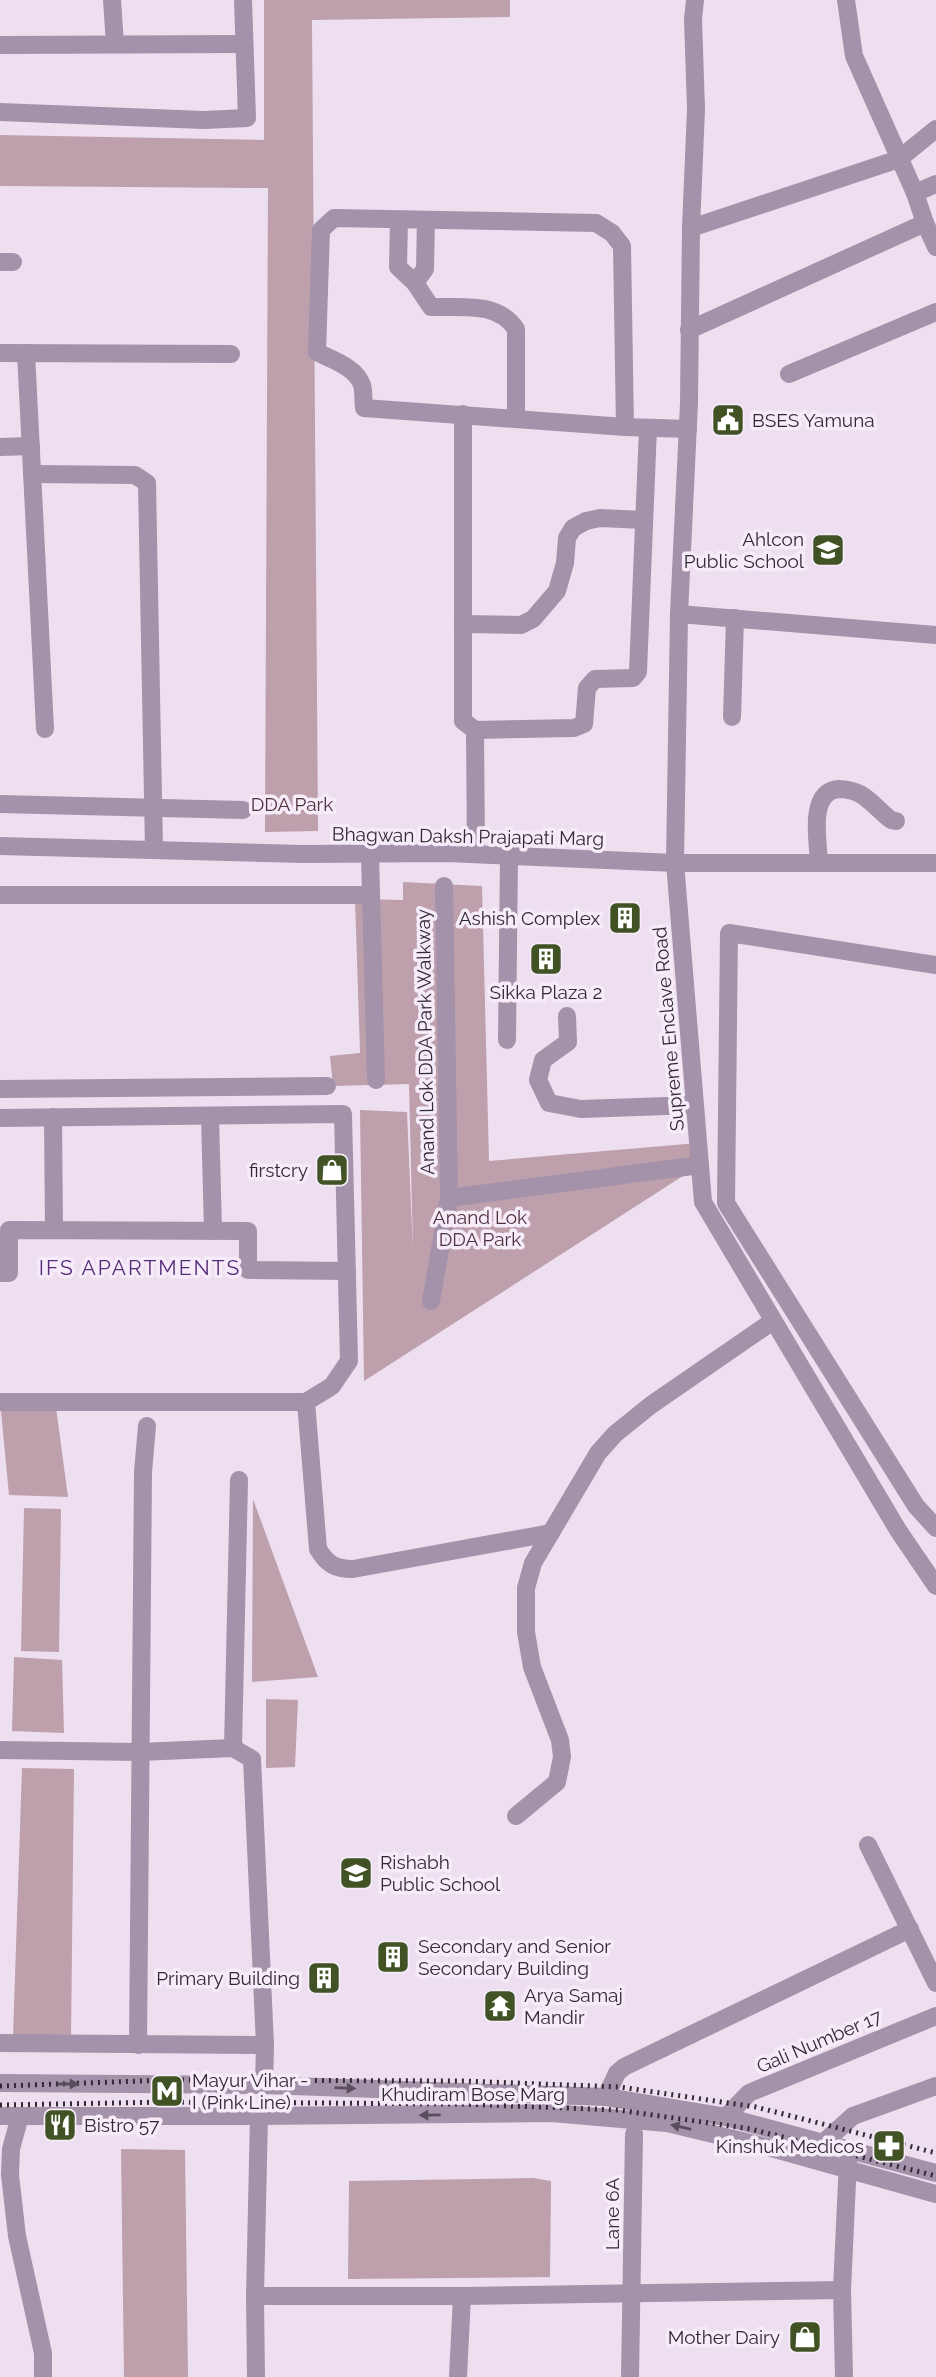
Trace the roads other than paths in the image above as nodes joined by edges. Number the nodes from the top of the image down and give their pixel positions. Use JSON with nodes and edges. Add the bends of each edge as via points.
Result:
{"nodes":[{"id":1,"x":113,"y":0,"type":"edge"},
{"id":2,"x":243,"y":0,"type":"edge"},
{"id":3,"x":695,"y":0,"type":"edge"},
{"id":4,"x":846,"y":0,"type":"edge"},
{"id":5,"x":115,"y":44,"type":"junction"},
{"id":6,"x":243,"y":44,"type":"junction"},
{"id":7,"x":0,"y":45,"type":"edge"},
{"id":8,"x":0,"y":112,"type":"edge"},
{"id":9,"x":936,"y":129,"type":"edge"},
{"id":10,"x":899,"y":159,"type":"junction"},
{"id":11,"x":936,"y":184,"type":"edge"},
{"id":12,"x":915,"y":193,"type":"junction"},
{"id":13,"x":399,"y":220,"type":"junction"},
{"id":14,"x":426,"y":220,"type":"junction"},
{"id":15,"x":925,"y":223,"type":"junction"},
{"id":16,"x":691,"y":228,"type":"junction"},
{"id":17,"x":936,"y":247,"type":"edge"},
{"id":18,"x":415,"y":283,"type":"junction"},
{"id":19,"x":936,"y":312,"type":"edge"},
{"id":20,"x":689,"y":330,"type":"junction"},
{"id":21,"x":0,"y":353,"type":"edge"},
{"id":22,"x":26,"y":353,"type":"junction"},
{"id":23,"x":231,"y":354,"type":"dead end"},
{"id":24,"x":789,"y":374,"type":"dead end"},
{"id":25,"x":463,"y":414,"type":"junction"},
{"id":26,"x":516,"y":418,"type":"junction"},
{"id":27,"x":625,"y":427,"type":"junction"},
{"id":28,"x":648,"y":428,"type":"junction"},
{"id":29,"x":688,"y":429,"type":"junction"},
{"id":30,"x":31,"y":446,"type":"junction"},
{"id":31,"x":0,"y":447,"type":"edge"},
{"id":32,"x":32,"y":474,"type":"junction"},
{"id":33,"x":644,"y":520,"type":"junction"},
{"id":34,"x":679,"y":614,"type":"junction"},
{"id":35,"x":735,"y":618,"type":"junction"},
{"id":36,"x":463,"y":624,"type":"junction"},
{"id":37,"x":936,"y":635,"type":"edge"},
{"id":38,"x":732,"y":717,"type":"dead end"},
{"id":39,"x":45,"y":729,"type":"dead end"},
{"id":40,"x":475,"y":730,"type":"junction"},
{"id":41,"x":0,"y":804,"type":"edge"},
{"id":42,"x":152,"y":808,"type":"junction"},
{"id":43,"x":243,"y":810,"type":"dead end"},
{"id":44,"x":897,"y":821,"type":"dead end"},
{"id":45,"x":0,"y":846,"type":"edge"},
{"id":46,"x":154,"y":849,"type":"junction"},
{"id":47,"x":475,"y":854,"type":"junction"},
{"id":48,"x":370,"y":855,"type":"junction"},
{"id":49,"x":509,"y":855,"type":"junction"},
{"id":50,"x":819,"y":862,"type":"junction"},
{"id":51,"x":675,"y":863,"type":"junction"},
{"id":52,"x":936,"y":863,"type":"edge"},
{"id":53,"x":444,"y":886,"type":"dead end"},
{"id":54,"x":0,"y":895,"type":"edge"},
{"id":55,"x":371,"y":895,"type":"junction"},
{"id":56,"x":936,"y":965,"type":"edge"},
{"id":57,"x":566,"y":1016,"type":"dead end"},
{"id":58,"x":507,"y":1040,"type":"dead end"},
{"id":59,"x":376,"y":1080,"type":"dead end"},
{"id":60,"x":327,"y":1086,"type":"dead end"},
{"id":61,"x":0,"y":1088,"type":"edge"},
{"id":62,"x":695,"y":1105,"type":"junction"},
{"id":63,"x":210,"y":1115,"type":"junction"},
{"id":64,"x":53,"y":1117,"type":"junction"},
{"id":65,"x":0,"y":1118,"type":"edge"},
{"id":66,"x":700,"y":1165,"type":"junction"},
{"id":67,"x":449,"y":1198,"type":"junction"},
{"id":68,"x":54,"y":1230,"type":"junction"},
{"id":69,"x":214,"y":1231,"type":"junction"},
{"id":70,"x":347,"y":1271,"type":"junction"},
{"id":71,"x":0,"y":1273,"type":"edge"},
{"id":72,"x":431,"y":1301,"type":"dead end"},
{"id":73,"x":773,"y":1321,"type":"junction"},
{"id":74,"x":0,"y":1402,"type":"edge"},
{"id":75,"x":306,"y":1402,"type":"junction"},
{"id":76,"x":147,"y":1426,"type":"dead end"},
{"id":77,"x":239,"y":1480,"type":"dead end"},
{"id":78,"x":936,"y":1528,"type":"edge"},
{"id":79,"x":551,"y":1533,"type":"junction"},
{"id":80,"x":936,"y":1586,"type":"edge"},
{"id":81,"x":233,"y":1748,"type":"junction"},
{"id":82,"x":0,"y":1750,"type":"edge"},
{"id":83,"x":139,"y":1752,"type":"junction"},
{"id":84,"x":516,"y":1816,"type":"dead end"},
{"id":85,"x":869,"y":1845,"type":"dead end"},
{"id":86,"x":910,"y":1929,"type":"junction"},
{"id":87,"x":936,"y":1983,"type":"edge"},
{"id":88,"x":936,"y":2016,"type":"edge"},
{"id":89,"x":0,"y":2043,"type":"edge"},
{"id":90,"x":138,"y":2045,"type":"junction"},
{"id":91,"x":265,"y":2045,"type":"junction"},
{"id":92,"x":0,"y":2083,"type":"edge"},
{"id":93,"x":264,"y":2085,"type":"junction"},
{"id":94,"x":936,"y":2086,"type":"edge"},
{"id":95,"x":468,"y":2092,"type":"junction"},
{"id":96,"x":606,"y":2097,"type":"junction"},
{"id":97,"x":469,"y":2114,"type":"junction"},
{"id":98,"x":0,"y":2116,"type":"edge"},
{"id":99,"x":20,"y":2116,"type":"junction"},
{"id":100,"x":259,"y":2116,"type":"junction"},
{"id":101,"x":726,"y":2117,"type":"junction"},
{"id":102,"x":634,"y":2134,"type":"dead end"},
{"id":103,"x":823,"y":2143,"type":"junction"},
{"id":104,"x":849,"y":2150,"type":"junction"},
{"id":105,"x":848,"y":2169,"type":"junction"},
{"id":106,"x":936,"y":2174,"type":"edge"},
{"id":107,"x":936,"y":2194,"type":"edge"},
{"id":108,"x":842,"y":2290,"type":"junction"},
{"id":109,"x":632,"y":2294,"type":"junction"},
{"id":110,"x":255,"y":2296,"type":"junction"},
{"id":111,"x":462,"y":2296,"type":"junction"},
{"id":112,"x":43,"y":2377,"type":"edge"},
{"id":113,"x":256,"y":2377,"type":"edge"},
{"id":114,"x":458,"y":2377,"type":"edge"},
{"id":115,"x":631,"y":2377,"type":"edge"},
{"id":116,"x":844,"y":2377,"type":"edge"}],
"edges":[{"from":1,"to":5,"type":"street"},
{"from":2,"to":6,"type":"street"},
{"from":3,"to":16,"type":"street","name":"Supreme Enclave Road"},
{"from":4,"to":10,"type":"street","via":[[854,56]]},
{"from":5,"to":6,"type":"street"},
{"from":5,"to":7,"type":"street"},
{"from":6,"to":8,"type":"street","via":[[247,118]]},
{"from":9,"to":10,"type":"street"},
{"from":10,"to":12,"type":"street"},
{"from":10,"to":16,"type":"street"},
{"from":11,"to":12,"type":"street"},
{"from":12,"to":15,"type":"street"},
{"from":13,"to":14,"type":"street"},
{"from":13,"to":18,"type":"street","via":[[398,267]]},
{"from":13,"to":25,"type":"street","via":[[334,218],[321,230],[317,352],[354,373],[362,385],[364,408]]},
{"from":14,"to":18,"type":"street","via":[[425,269]]},
{"from":14,"to":27,"type":"street","via":[[596,223],[612,233],[622,246]]},
{"from":15,"to":17,"type":"street"},
{"from":15,"to":20,"type":"street"},
{"from":16,"to":20,"type":"street","name":"Supreme Enclave Road"},
{"from":18,"to":26,"type":"street","via":[[432,307],[488,308],[516,329]]},
{"from":19,"to":24,"type":"street"},
{"from":20,"to":29,"type":"street","name":"Supreme Enclave Road"},
{"from":21,"to":22,"type":"street"},
{"from":22,"to":23,"type":"street"},
{"from":22,"to":30,"type":"street"},
{"from":25,"to":26,"type":"street"},
{"from":25,"to":36,"type":"street"},
{"from":26,"to":27,"type":"street"},
{"from":27,"to":28,"type":"street"},
{"from":28,"to":29,"type":"street"},
{"from":28,"to":33,"type":"street"},
{"from":29,"to":34,"type":"street","name":"Supreme Enclave Road"},
{"from":30,"to":31,"type":"street"},
{"from":30,"to":32,"type":"street"},
{"from":32,"to":39,"type":"street"},
{"from":32,"to":42,"type":"street","via":[[135,475],[147,483]]},
{"from":33,"to":36,"type":"street","via":[[600,518],[573,528],[557,591],[533,619],[521,625]]},
{"from":33,"to":40,"type":"street","via":[[638,672],[633,678],[595,679],[587,688],[583,724],[574,729]]},
{"from":34,"to":35,"type":"street"},
{"from":34,"to":51,"type":"street","name":"Supreme Enclave Road"},
{"from":35,"to":37,"type":"street"},
{"from":35,"to":38,"type":"street"},
{"from":36,"to":40,"type":"street","via":[[463,721]]},
{"from":40,"to":47,"type":"street"},
{"from":41,"to":42,"type":"street"},
{"from":42,"to":43,"type":"street"},
{"from":42,"to":46,"type":"street"},
{"from":44,"to":50,"type":"street","via":[[854,792],[829,792],[818,809]]},
{"from":45,"to":46,"type":"street","name":"Bhagwan Daksh Prajapati Marg"},
{"from":46,"to":48,"type":"street","name":"Bhagwan Daksh Prajapati Marg"},
{"from":47,"to":48,"type":"street","name":"Bhagwan Daksh Prajapati Marg"},
{"from":47,"to":49,"type":"street","name":"Bhagwan Daksh Prajapati Marg"},
{"from":48,"to":55,"type":"street"},
{"from":49,"to":51,"type":"street","name":"Bhagwan Daksh Prajapati Marg"},
{"from":49,"to":58,"type":"street"},
{"from":50,"to":51,"type":"street","name":"Bhagwan Daksh Prajapati Marg"},
{"from":50,"to":52,"type":"street","name":"Bhagwan Daksh Prajapati Marg"},
{"from":51,"to":62,"type":"street","name":"Supreme Enclave Road"},
{"from":53,"to":67,"type":"street","name":"Anand Lok DDA Park Walkway"},
{"from":54,"to":55,"type":"street"},
{"from":55,"to":59,"type":"street"},
{"from":56,"to":78,"type":"street","via":[[729,933],[726,1202],[916,1506]]},
{"from":57,"to":62,"type":"street","via":[[568,1042],[542,1060],[538,1080],[549,1103],[582,1109]]},
{"from":60,"to":61,"type":"street"},
{"from":62,"to":66,"type":"street","name":"Supreme Enclave Road"},
{"from":63,"to":64,"type":"street"},
{"from":63,"to":69,"type":"street"},
{"from":63,"to":70,"type":"street","via":[[343,1114]]},
{"from":64,"to":65,"type":"street"},
{"from":64,"to":68,"type":"street"},
{"from":66,"to":67,"type":"street","name":"Anand Lok DDA Park Walkway"},
{"from":66,"to":73,"type":"street","name":"Supreme Enclave Road","via":[[703,1202]]},
{"from":67,"to":72,"type":"street","name":"Anand Lok DDA Park Walkway"},
{"from":68,"to":69,"type":"street"},
{"from":68,"to":71,"type":"street","via":[[9,1230],[9,1273]]},
{"from":69,"to":70,"type":"street","via":[[248,1231],[248,1270]]},
{"from":70,"to":75,"type":"street","via":[[349,1361],[332,1386]]},
{"from":73,"to":79,"type":"street","via":[[615,1434],[598,1453]]},
{"from":73,"to":80,"type":"street","name":"Supreme Enclave Road"},
{"from":74,"to":75,"type":"street"},
{"from":75,"to":79,"type":"street","via":[[318,1549],[337,1569]]},
{"from":76,"to":83,"type":"street"},
{"from":77,"to":81,"type":"street"},
{"from":79,"to":84,"type":"street","via":[[533,1563],[526,1588],[526,1632],[532,1667],[560,1740],[561,1771],[557,1783]]},
{"from":81,"to":83,"type":"street"},
{"from":81,"to":91,"type":"street","via":[[252,1759]]},
{"from":82,"to":83,"type":"street"},
{"from":83,"to":90,"type":"street"},
{"from":85,"to":86,"type":"street"},
{"from":86,"to":87,"type":"street"},
{"from":86,"to":96,"type":"street","via":[[624,2067]]},
{"from":88,"to":101,"type":"street","name":"Gali Number 17","via":[[748,2093]]},
{"from":89,"to":90,"type":"street"},
{"from":90,"to":91,"type":"street"},
{"from":91,"to":93,"type":"street"},
{"from":92,"to":93,"type":"street","name":"Khudiram Bose Marg","one_way":true},
{"from":93,"to":95,"type":"street","name":"Khudiram Bose Marg","one_way":true},
{"from":94,"to":103,"type":"street","via":[[853,2116]]},
{"from":95,"to":96,"type":"street","name":"Khudiram Bose Marg"},
{"from":95,"to":97,"type":"street"},
{"from":96,"to":101,"type":"street","name":"Khudiram Bose Marg"},
{"from":97,"to":100,"type":"street","name":"Khudiram Bose Marg","one_way":true},
{"from":105,"to":97,"type":"street","name":"Khudiram Bose Marg","one_way":true,"via":[[667,2123],[552,2113]]},
{"from":98,"to":99,"type":"street","name":"Khudiram Bose Marg"},
{"from":99,"to":100,"type":"street","name":"Khudiram Bose Marg"},
{"from":99,"to":112,"type":"street","via":[[11,2148],[10,2175],[43,2353]]},
{"from":100,"to":110,"type":"street"},
{"from":101,"to":103,"type":"street","name":"Khudiram Bose Marg"},
{"from":102,"to":109,"type":"street","name":"Lane 6A"},
{"from":103,"to":104,"type":"street","name":"Khudiram Bose Marg"},
{"from":104,"to":105,"type":"street"},
{"from":104,"to":106,"type":"street","name":"Khudiram Bose Marg"},
{"from":105,"to":107,"type":"street","name":"Khudiram Bose Marg"},
{"from":105,"to":108,"type":"street"},
{"from":108,"to":109,"type":"street"},
{"from":108,"to":116,"type":"street"},
{"from":109,"to":111,"type":"street"},
{"from":109,"to":115,"type":"street","name":"Lane 6A"},
{"from":110,"to":111,"type":"street"},
{"from":110,"to":113,"type":"street"},
{"from":111,"to":114,"type":"street"}]}
